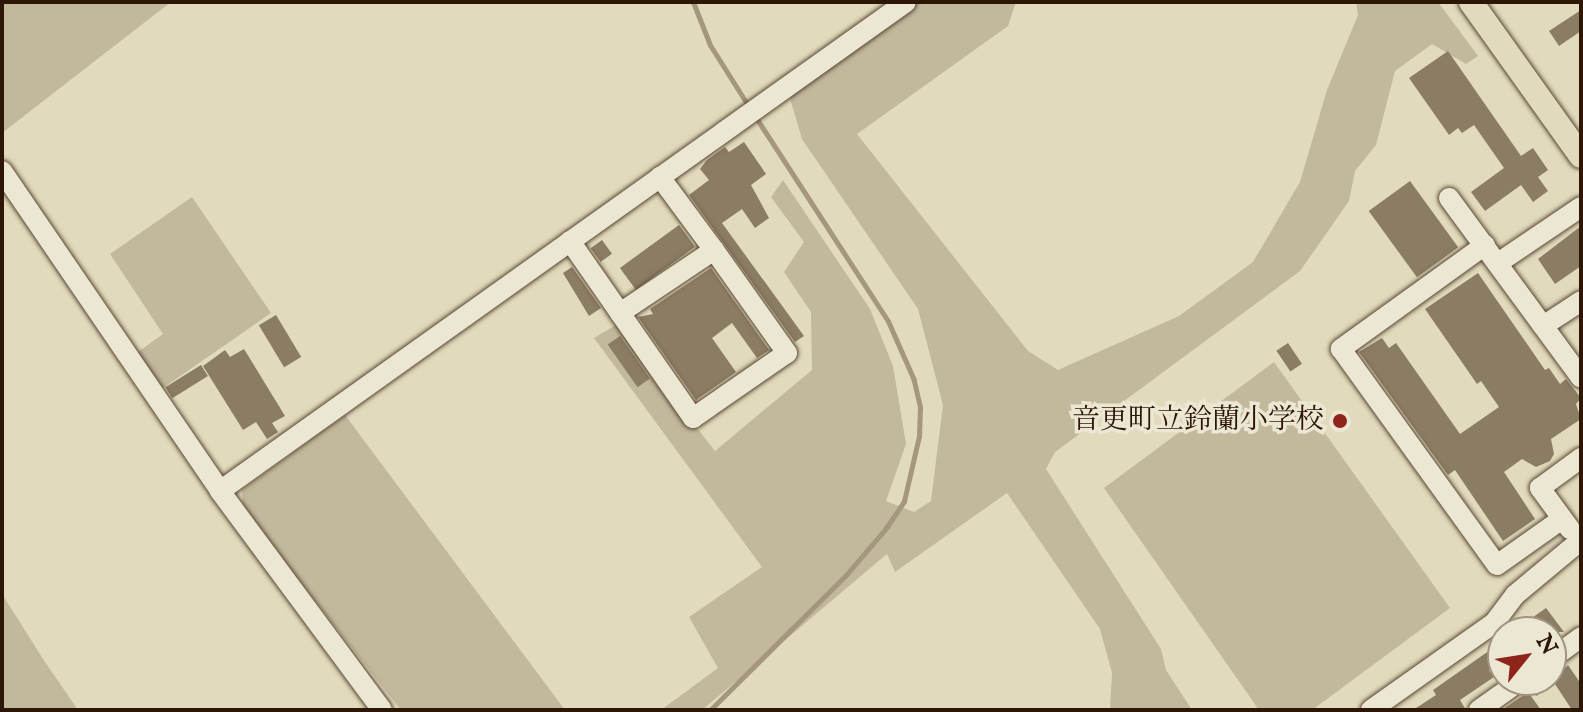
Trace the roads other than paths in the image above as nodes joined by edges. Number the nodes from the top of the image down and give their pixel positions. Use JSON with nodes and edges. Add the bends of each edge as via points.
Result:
{"nodes":[{"id":1,"x":906,"y":2,"type":"edge"},
{"id":2,"x":1472,"y":2,"type":"edge"},
{"id":3,"x":1581,"y":156,"type":"edge"},
{"id":4,"x":2,"y":171,"type":"edge"},
{"id":5,"x":660,"y":177,"type":"junction"},
{"id":6,"x":1449,"y":198,"type":"dead end"},
{"id":7,"x":1581,"y":207,"type":"edge"},
{"id":8,"x":570,"y":241,"type":"junction"},
{"id":9,"x":1485,"y":245,"type":"junction"},
{"id":10,"x":714,"y":250,"type":"junction"},
{"id":11,"x":1498,"y":263,"type":"junction"},
{"id":12,"x":1581,"y":301,"type":"edge"},
{"id":13,"x":620,"y":313,"type":"junction"},
{"id":14,"x":1543,"y":326,"type":"junction"},
{"id":15,"x":1577,"y":366,"type":"edge"},
{"id":16,"x":1581,"y":458,"type":"edge"},
{"id":17,"x":220,"y":491,"type":"junction"},
{"id":18,"x":1562,"y":519,"type":"junction"},
{"id":19,"x":1580,"y":541,"type":"edge"},
{"id":20,"x":1499,"y":696,"type":"edge"},
{"id":21,"x":382,"y":710,"type":"edge"},
{"id":22,"x":1371,"y":710,"type":"edge"},
{"id":23,"x":1479,"y":710,"type":"edge"}],
"edges":[{"from":1,"to":5,"type":"street"},
{"from":2,"to":3,"type":"main road"},
{"from":4,"to":17,"type":"street"},
{"from":5,"to":8,"type":"street"},
{"from":5,"to":10,"type":"street"},
{"from":6,"to":9,"type":"street"},
{"from":7,"to":11,"type":"street"},
{"from":8,"to":13,"type":"street"},
{"from":8,"to":17,"type":"street"},
{"from":9,"to":11,"type":"street"},
{"from":9,"to":18,"type":"street","via":[[1341,349],[1497,565]]},
{"from":10,"to":13,"type":"street"},
{"from":10,"to":13,"type":"street","via":[[787,353],[693,418]]},
{"from":11,"to":14,"type":"street"},
{"from":12,"to":14,"type":"street"},
{"from":14,"to":15,"type":"street"},
{"from":16,"to":18,"type":"street","via":[[1540,488]]},
{"from":17,"to":21,"type":"street"},
{"from":18,"to":19,"type":"street"},
{"from":19,"to":22,"type":"street","via":[[1515,595],[1494,623]]},
{"from":20,"to":23,"type":"street"}]}
